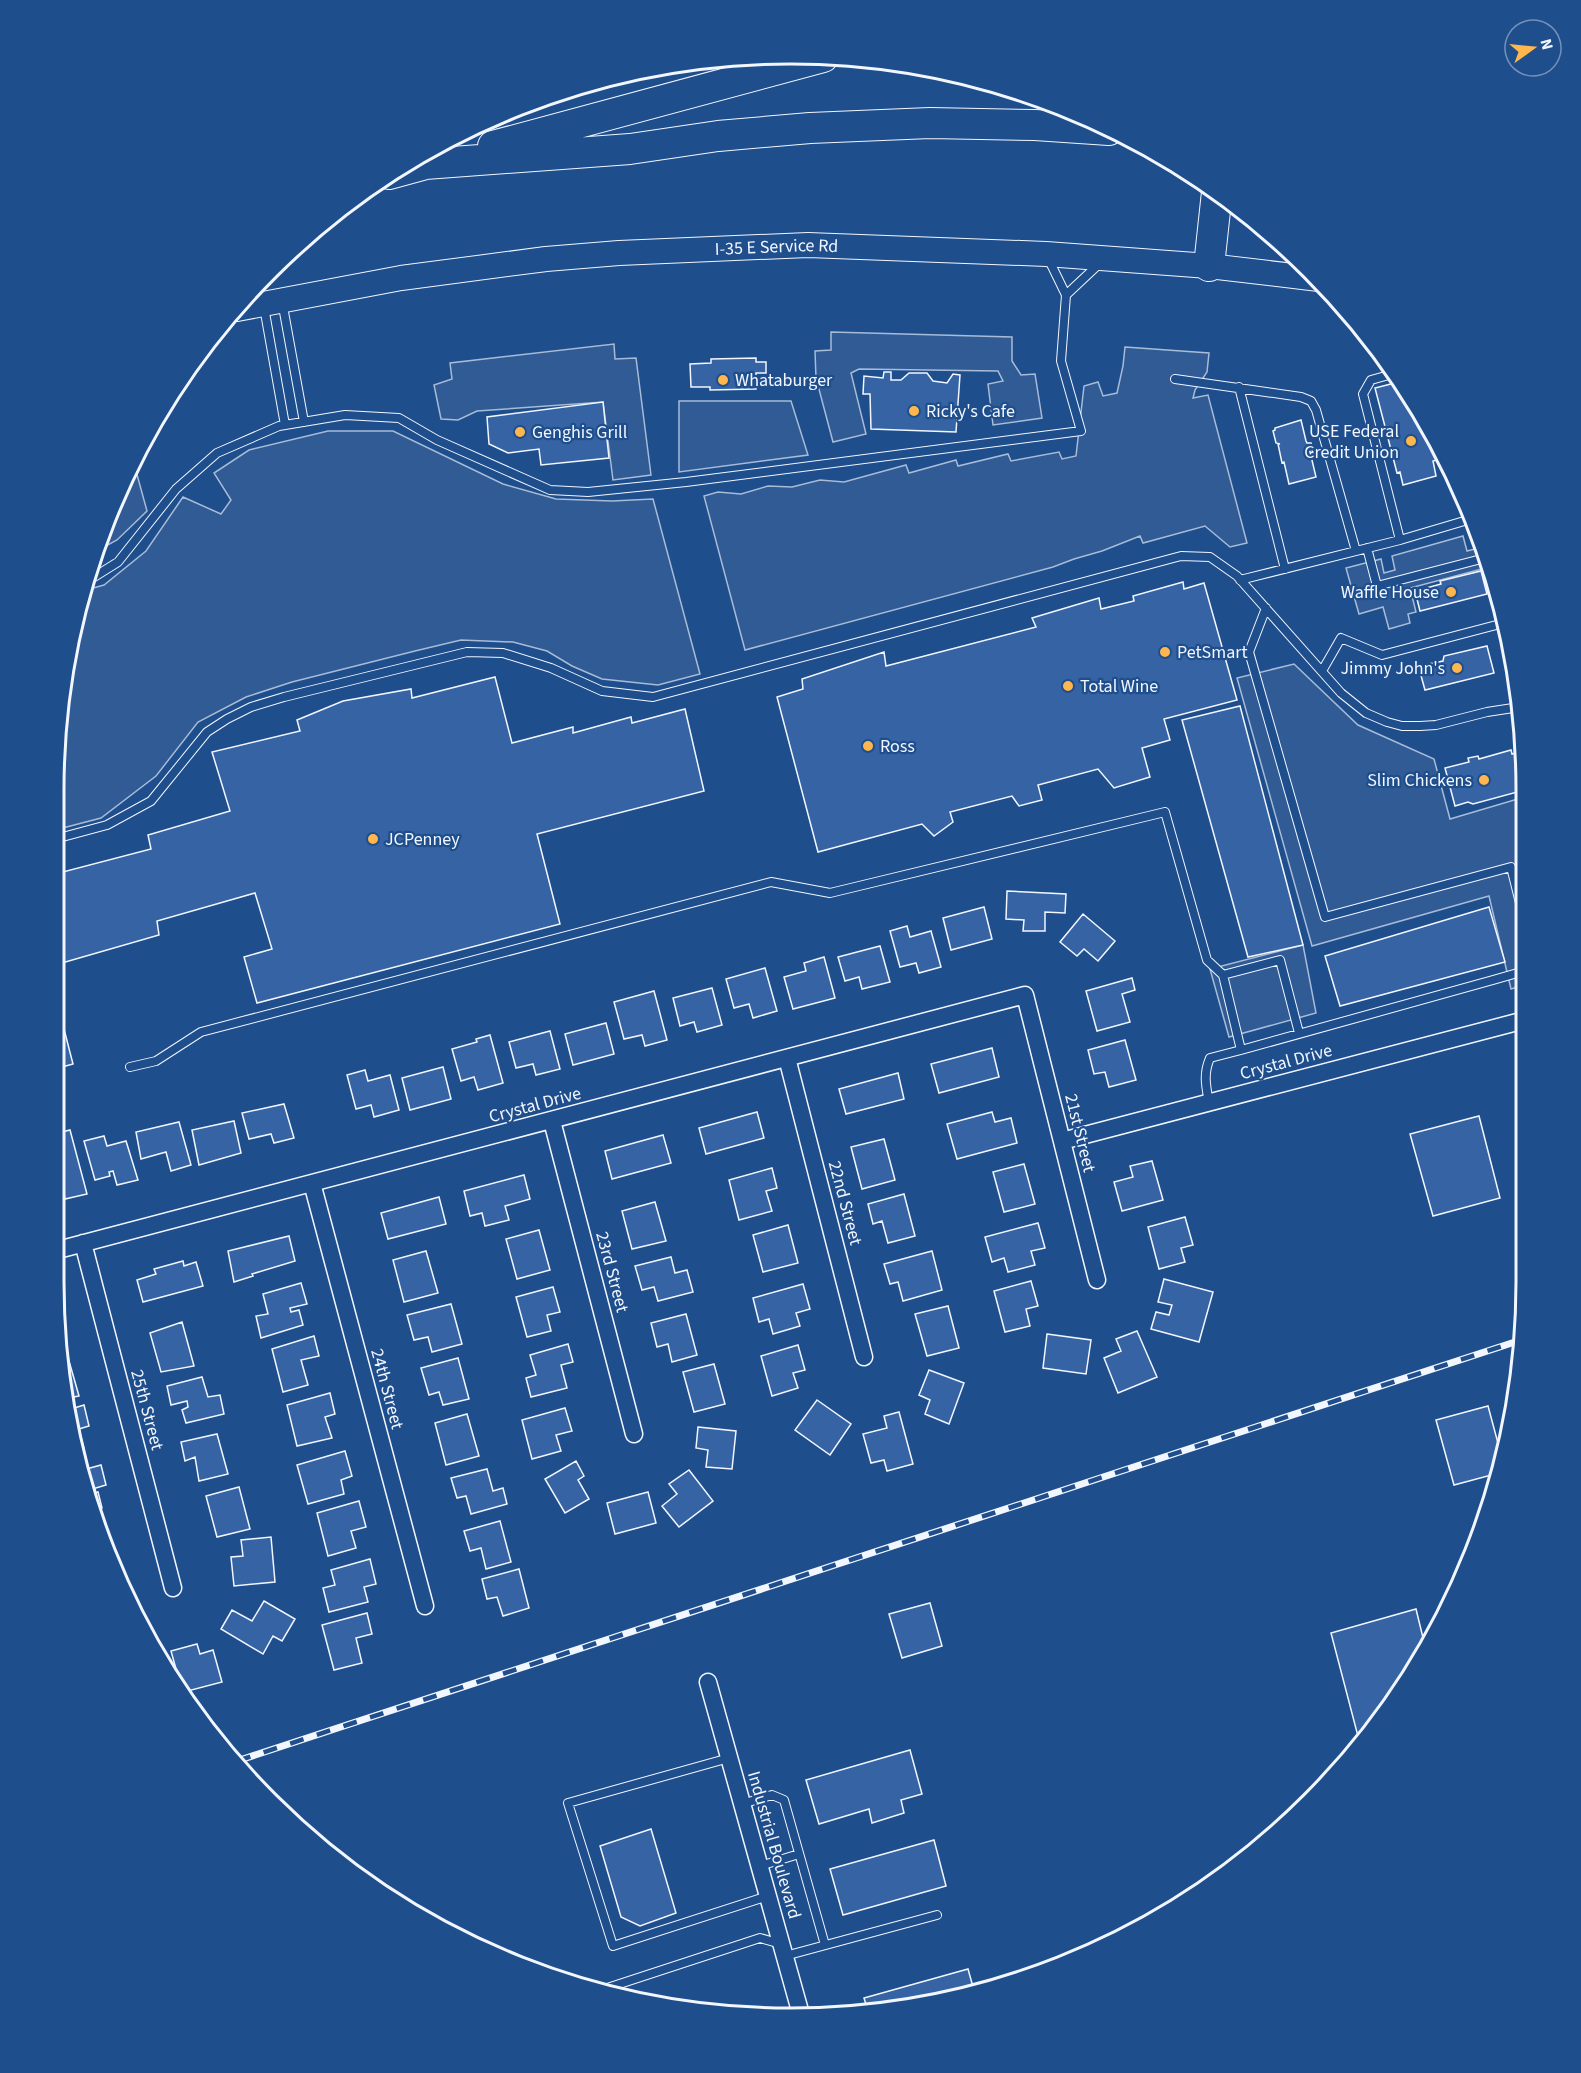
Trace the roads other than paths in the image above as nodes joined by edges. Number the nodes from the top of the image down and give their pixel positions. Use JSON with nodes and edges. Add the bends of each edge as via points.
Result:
{"nodes":[{"id":1,"x":796,"y":64,"type":"edge"},
{"id":2,"x":1088,"y":129,"type":"edge"},
{"id":3,"x":425,"y":164,"type":"joint"},
{"id":4,"x":1216,"y":203,"type":"edge"},
{"id":5,"x":1046,"y":254,"type":"junction"},
{"id":6,"x":1105,"y":258,"type":"junction"},
{"id":7,"x":1209,"y":266,"type":"junction"},
{"id":8,"x":1304,"y":277,"type":"edge"},
{"id":9,"x":1066,"y":296,"type":"junction"},
{"id":10,"x":272,"y":302,"type":"junction"},
{"id":11,"x":250,"y":306,"type":"edge"},
{"id":12,"x":1386,"y":376,"type":"edge"},
{"id":13,"x":1175,"y":379,"type":"dead end"},
{"id":14,"x":1239,"y":387,"type":"junction"},
{"id":15,"x":304,"y":422,"type":"junction"},
{"id":16,"x":285,"y":425,"type":"junction"},
{"id":17,"x":1464,"y":521,"type":"edge"},
{"id":18,"x":1400,"y":540,"type":"junction"},
{"id":19,"x":1367,"y":548,"type":"junction"},
{"id":20,"x":1356,"y":551,"type":"junction"},
{"id":21,"x":1479,"y":560,"type":"edge"},
{"id":22,"x":1285,"y":569,"type":"junction"},
{"id":23,"x":98,"y":575,"type":"edge"},
{"id":24,"x":1240,"y":580,"type":"junction"},
{"id":25,"x":1266,"y":608,"type":"junction"},
{"id":26,"x":1497,"y":625,"type":"edge"},
{"id":27,"x":1322,"y":671,"type":"junction"},
{"id":28,"x":1511,"y":708,"type":"edge"},
{"id":29,"x":64,"y":837,"type":"edge"},
{"id":30,"x":1516,"y":887,"type":"edge"},
{"id":31,"x":1516,"y":973,"type":"edge"},
{"id":32,"x":1223,"y":975,"type":"junction"},
{"id":33,"x":1025,"y":995,"type":"joint"},
{"id":34,"x":1516,"y":1022,"type":"edge"},
{"id":35,"x":1299,"y":1034,"type":"junction"},
{"id":36,"x":1241,"y":1050,"type":"junction"},
{"id":37,"x":787,"y":1058,"type":"junction"},
{"id":38,"x":130,"y":1067,"type":"dead end"},
{"id":39,"x":1209,"y":1103,"type":"junction"},
{"id":40,"x":552,"y":1121,"type":"junction"},
{"id":41,"x":1062,"y":1141,"type":"junction"},
{"id":42,"x":312,"y":1183,"type":"junction"},
{"id":43,"x":83,"y":1244,"type":"junction"},
{"id":44,"x":64,"y":1249,"type":"edge"},
{"id":45,"x":1097,"y":1280,"type":"dead end"},
{"id":46,"x":864,"y":1357,"type":"dead end"},
{"id":47,"x":634,"y":1434,"type":"dead end"},
{"id":48,"x":173,"y":1588,"type":"dead end"},
{"id":49,"x":425,"y":1606,"type":"dead end"},
{"id":50,"x":708,"y":1682,"type":"dead end"},
{"id":51,"x":729,"y":1758,"type":"junction"},
{"id":52,"x":742,"y":1804,"type":"junction"},
{"id":53,"x":799,"y":1854,"type":"junction"},
{"id":54,"x":760,"y":1866,"type":"junction"},
{"id":55,"x":768,"y":1896,"type":"junction"},
{"id":56,"x":937,"y":1915,"type":"dead end"},
{"id":57,"x":825,"y":1945,"type":"junction"},
{"id":58,"x":783,"y":1950,"type":"junction"},
{"id":59,"x":613,"y":1986,"type":"edge"},
{"id":60,"x":799,"y":2008,"type":"edge"}],
"edges":[{"from":1,"to":3,"type":"highway"},
{"from":2,"to":3,"type":"highway","via":[[930,123],[810,128],[630,149]]},
{"from":4,"to":7,"type":"highway"},
{"from":5,"to":6,"type":"street","name":"I-35 E Service Rd"},
{"from":5,"to":9,"type":"lane"},
{"from":5,"to":10,"type":"street","name":"I-35 E Service Rd","via":[[808,245],[619,254],[460,269]]},
{"from":6,"to":7,"type":"street","name":"I-35 E Service Rd"},
{"from":6,"to":9,"type":"lane"},
{"from":7,"to":8,"type":"street","name":"I-35 E Service Rd"},
{"from":9,"to":15,"type":"lane","via":[[1061,361],[1081,430],[588,492],[550,490],[437,440],[399,418],[345,415]]},
{"from":10,"to":11,"type":"street","name":"I-35 E Service Rd"},
{"from":10,"to":15,"type":"lane"},
{"from":10,"to":16,"type":"lane"},
{"from":12,"to":18,"type":"lane","via":[[1371,380],[1363,394]]},
{"from":13,"to":14,"type":"lane"},
{"from":14,"to":20,"type":"lane","via":[[1311,401]]},
{"from":14,"to":22,"type":"lane"},
{"from":15,"to":16,"type":"lane"},
{"from":16,"to":23,"type":"lane","via":[[217,453],[176,489],[118,562]]},
{"from":17,"to":18,"type":"lane"},
{"from":18,"to":19,"type":"lane"},
{"from":19,"to":20,"type":"lane"},
{"from":19,"to":21,"type":"lane","via":[[1377,586]]},
{"from":20,"to":22,"type":"lane"},
{"from":22,"to":24,"type":"lane"},
{"from":24,"to":25,"type":"lane"},
{"from":24,"to":29,"type":"lane","via":[[1210,558],[1173,558],[653,697],[602,691],[503,652],[467,652],[251,707],[207,732],[151,801],[107,825]]},
{"from":25,"to":27,"type":"lane"},
{"from":25,"to":30,"type":"lane","via":[[1249,652],[1325,917],[1511,867]]},
{"from":26,"to":27,"type":"lane","via":[[1382,655],[1341,639]]},
{"from":27,"to":28,"type":"lane","via":[[1366,713],[1402,726],[1436,725]]},
{"from":31,"to":35,"type":"lane"},
{"from":32,"to":35,"type":"lane","via":[[1280,960]]},
{"from":32,"to":36,"type":"lane"},
{"from":32,"to":38,"type":"lane","via":[[1207,960],[1165,812],[830,893],[771,882],[201,1032],[156,1061]]},
{"from":33,"to":37,"type":"street","name":"Crystal Drive"},
{"from":33,"to":41,"type":"street","name":"21st Street"},
{"from":34,"to":39,"type":"street","name":"Crystal Drive"},
{"from":35,"to":36,"type":"lane"},
{"from":36,"to":39,"type":"lane","via":[[1210,1058],[1205,1070]]},
{"from":37,"to":40,"type":"street","name":"Crystal Drive"},
{"from":37,"to":46,"type":"street","name":"22nd Street"},
{"from":39,"to":41,"type":"street","name":"Crystal Drive"},
{"from":40,"to":42,"type":"street","name":"Crystal Drive"},
{"from":40,"to":47,"type":"street","name":"23rd Street"},
{"from":41,"to":45,"type":"street","name":"21st Street"},
{"from":42,"to":43,"type":"street","name":"Crystal Drive"},
{"from":42,"to":49,"type":"street","name":"24th Street"},
{"from":43,"to":44,"type":"street","name":"Crystal Drive"},
{"from":43,"to":48,"type":"street","name":"25th Street"},
{"from":50,"to":51,"type":"street","name":"Industrial Boulevard"},
{"from":51,"to":52,"type":"street","name":"Industrial Boulevard"},
{"from":51,"to":55,"type":"lane","via":[[568,1803],[614,1946]]},
{"from":52,"to":53,"type":"lane","via":[[772,1795],[784,1800]]},
{"from":52,"to":54,"type":"street","name":"Industrial Boulevard"},
{"from":53,"to":54,"type":"lane"},
{"from":53,"to":57,"type":"lane"},
{"from":54,"to":55,"type":"street","name":"Industrial Boulevard"},
{"from":55,"to":58,"type":"street","name":"Industrial Boulevard"},
{"from":56,"to":57,"type":"lane"},
{"from":57,"to":58,"type":"lane"},
{"from":58,"to":59,"type":"lane","via":[[760,1938]]},
{"from":58,"to":60,"type":"street","name":"Industrial Boulevard"}]}
